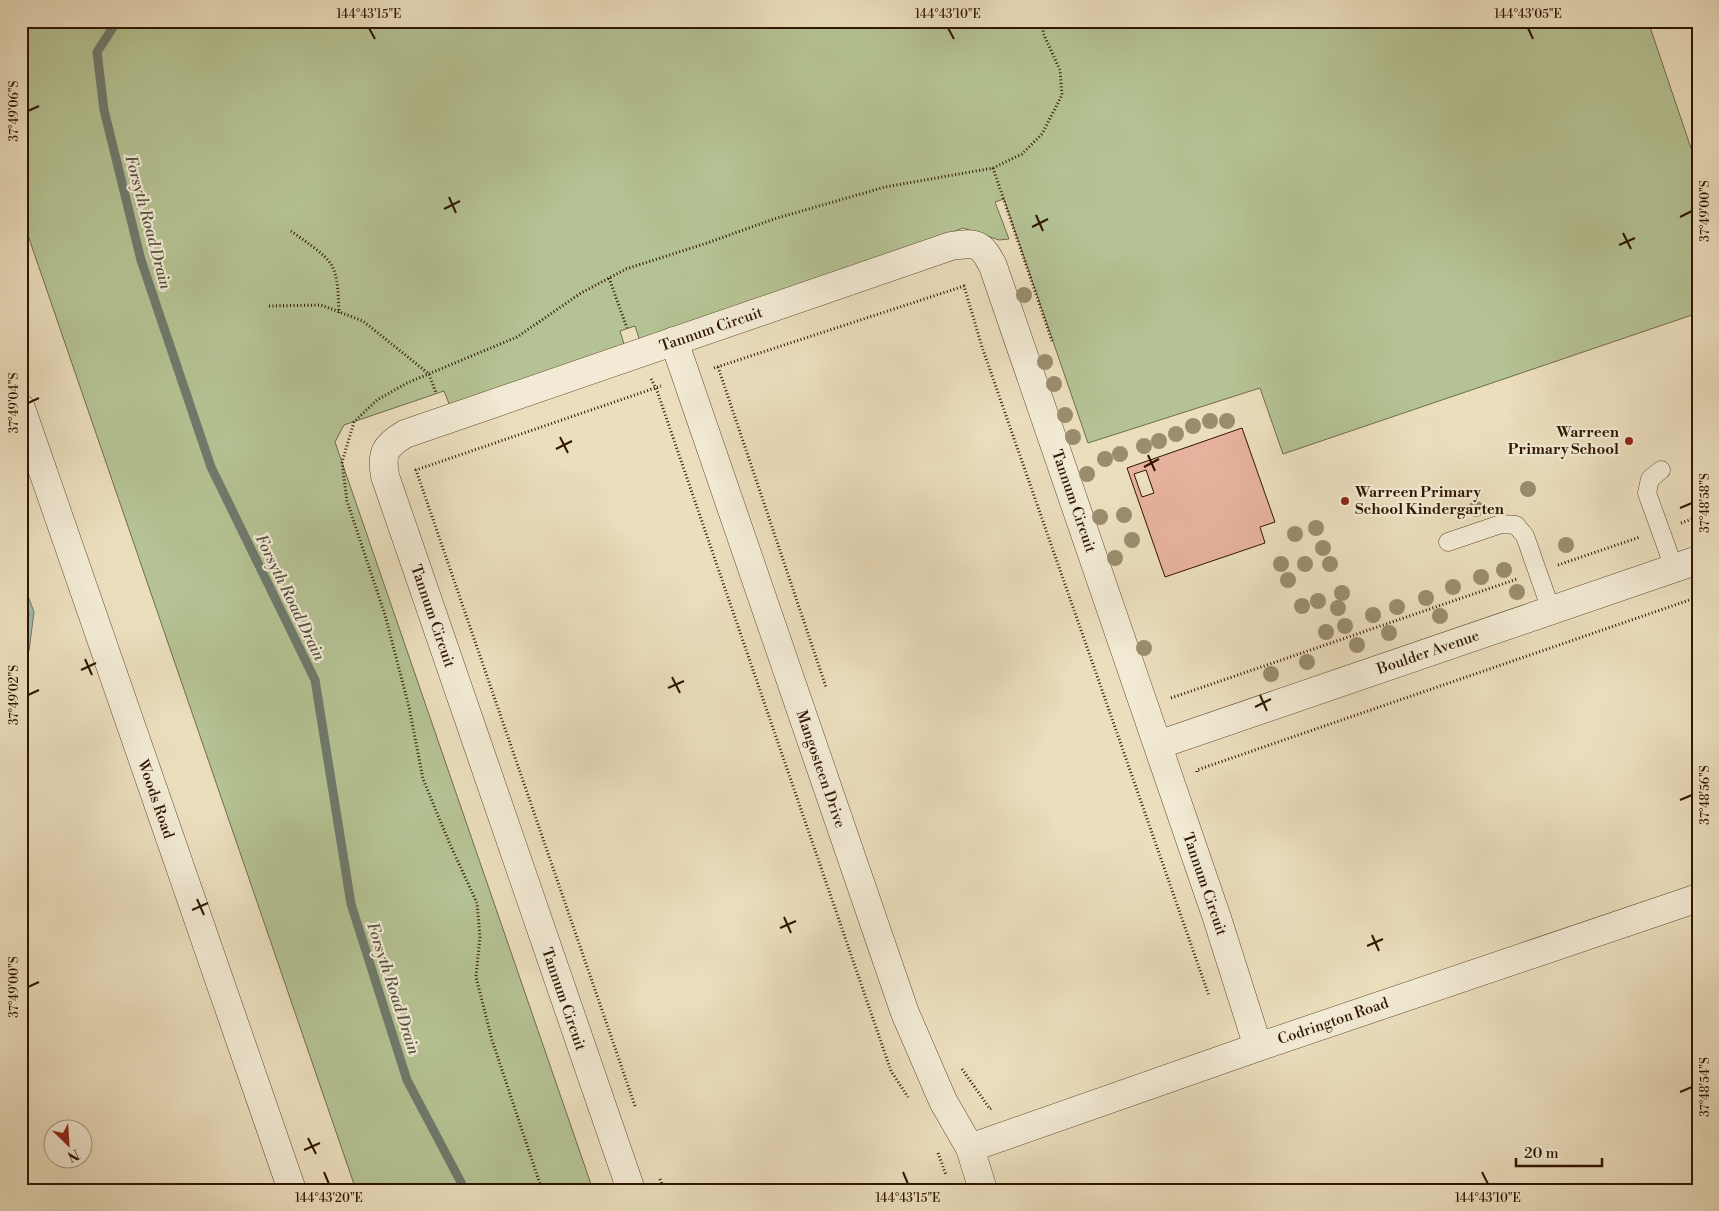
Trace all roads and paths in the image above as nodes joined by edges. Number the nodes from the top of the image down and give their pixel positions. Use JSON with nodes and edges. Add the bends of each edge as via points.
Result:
{"nodes":[{"id":1,"x":1044,"y":21,"type":"edge"},
{"id":2,"x":291,"y":231,"type":"dead end"},
{"id":3,"x":269,"y":306,"type":"dead end"},
{"id":4,"x":339,"y":312,"type":"junction"},
{"id":5,"x":674,"y":341,"type":"junction"},
{"id":6,"x":718,"y":367,"type":"junction"},
{"id":7,"x":429,"y":374,"type":"junction"},
{"id":8,"x":687,"y":378,"type":"junction"},
{"id":9,"x":21,"y":408,"type":"edge"},
{"id":10,"x":446,"y":420,"type":"junction"},
{"id":11,"x":1661,"y":470,"type":"dead end"},
{"id":12,"x":1698,"y":517,"type":"edge"},
{"id":13,"x":1661,"y":530,"type":"junction"},
{"id":14,"x":1448,"y":542,"type":"dead end"},
{"id":15,"x":1686,"y":564,"type":"edge"},
{"id":16,"x":1538,"y":572,"type":"junction"},
{"id":17,"x":1698,"y":597,"type":"edge"},
{"id":18,"x":1551,"y":610,"type":"junction"},
{"id":19,"x":826,"y":688,"type":"dead end"},
{"id":20,"x":1185,"y":736,"type":"junction"},
{"id":21,"x":1158,"y":745,"type":"junction"},
{"id":22,"x":1197,"y":770,"type":"junction"},
{"id":23,"x":1200,"y":778,"type":"dead end"},
{"id":24,"x":1698,"y":898,"type":"edge"},
{"id":25,"x":1212,"y":1002,"type":"dead end"},
{"id":26,"x":1258,"y":1047,"type":"junction"},
{"id":27,"x":957,"y":1062,"type":"dead end"},
{"id":28,"x":990,"y":1109,"type":"dead end"},
{"id":29,"x":638,"y":1115,"type":"dead end"},
{"id":30,"x":970,"y":1148,"type":"junction"},
{"id":31,"x":657,"y":1171,"type":"dead end"},
{"id":32,"x":292,"y":1190,"type":"edge"},
{"id":33,"x":542,"y":1190,"type":"edge"},
{"id":34,"x":631,"y":1190,"type":"edge"},
{"id":35,"x":664,"y":1190,"type":"edge"},
{"id":36,"x":983,"y":1190,"type":"edge"}],
"edges":[{"from":1,"to":7,"type":"path","via":[[1043,33],[1060,70],[1062,95],[1042,134],[1022,154],[993,168],[885,187],[783,216],[626,269],[581,293],[517,338]]},
{"from":2,"to":4,"type":"path","via":[[332,266]]},
{"from":3,"to":4,"type":"path","via":[[321,305]]},
{"from":4,"to":7,"type":"path","via":[[363,321]]},
{"from":5,"to":8,"type":"street","name":"Mangosteen Drive"},
{"from":5,"to":10,"type":"street","name":"Tannum Circuit"},
{"from":5,"to":21,"type":"street","name":"Tannum Circuit","via":[[951,246],[978,245],[993,266]]},
{"from":6,"to":8,"type":"path"},
{"from":6,"to":19,"type":"path"},
{"from":6,"to":25,"type":"path","via":[[964,286],[982,347]]},
{"from":7,"to":10,"type":"path"},
{"from":7,"to":33,"type":"path","via":[[377,400],[354,422],[342,462],[347,501],[385,615],[423,779],[477,903],[480,937],[476,977],[492,1040]]},
{"from":8,"to":29,"type":"path","via":[[416,470]]},
{"from":8,"to":30,"type":"street","name":"Mangosteen Drive","via":[[905,1013],[943,1101]]},
{"from":9,"to":32,"type":"street","name":"Woods Road"},
{"from":10,"to":34,"type":"street","name":"Tannum Circuit","via":[[394,440],[382,462],[385,476]]},
{"from":11,"to":13,"type":"lane","via":[[1650,480],[1647,493]]},
{"from":12,"to":13,"type":"path"},
{"from":13,"to":15,"type":"lane"},
{"from":13,"to":16,"type":"path"},
{"from":14,"to":16,"type":"lane","via":[[1501,524],[1516,525],[1525,536]]},
{"from":15,"to":18,"type":"street","name":"Boulder Avenue"},
{"from":16,"to":18,"type":"lane"},
{"from":16,"to":20,"type":"path","via":[[1171,698]]},
{"from":17,"to":22,"type":"path"},
{"from":18,"to":20,"type":"street","name":"Boulder Avenue"},
{"from":20,"to":21,"type":"street","name":"Boulder Avenue"},
{"from":20,"to":22,"type":"path"},
{"from":21,"to":26,"type":"street","name":"Tannum Circuit"},
{"from":22,"to":23,"type":"path"},
{"from":24,"to":26,"type":"street","name":"Codrington Road"},
{"from":26,"to":30,"type":"street","name":"Codrington Road"},
{"from":27,"to":28,"type":"path"},
{"from":30,"to":36,"type":"street","name":"Mangosteen Drive"},
{"from":31,"to":35,"type":"path"}]}
